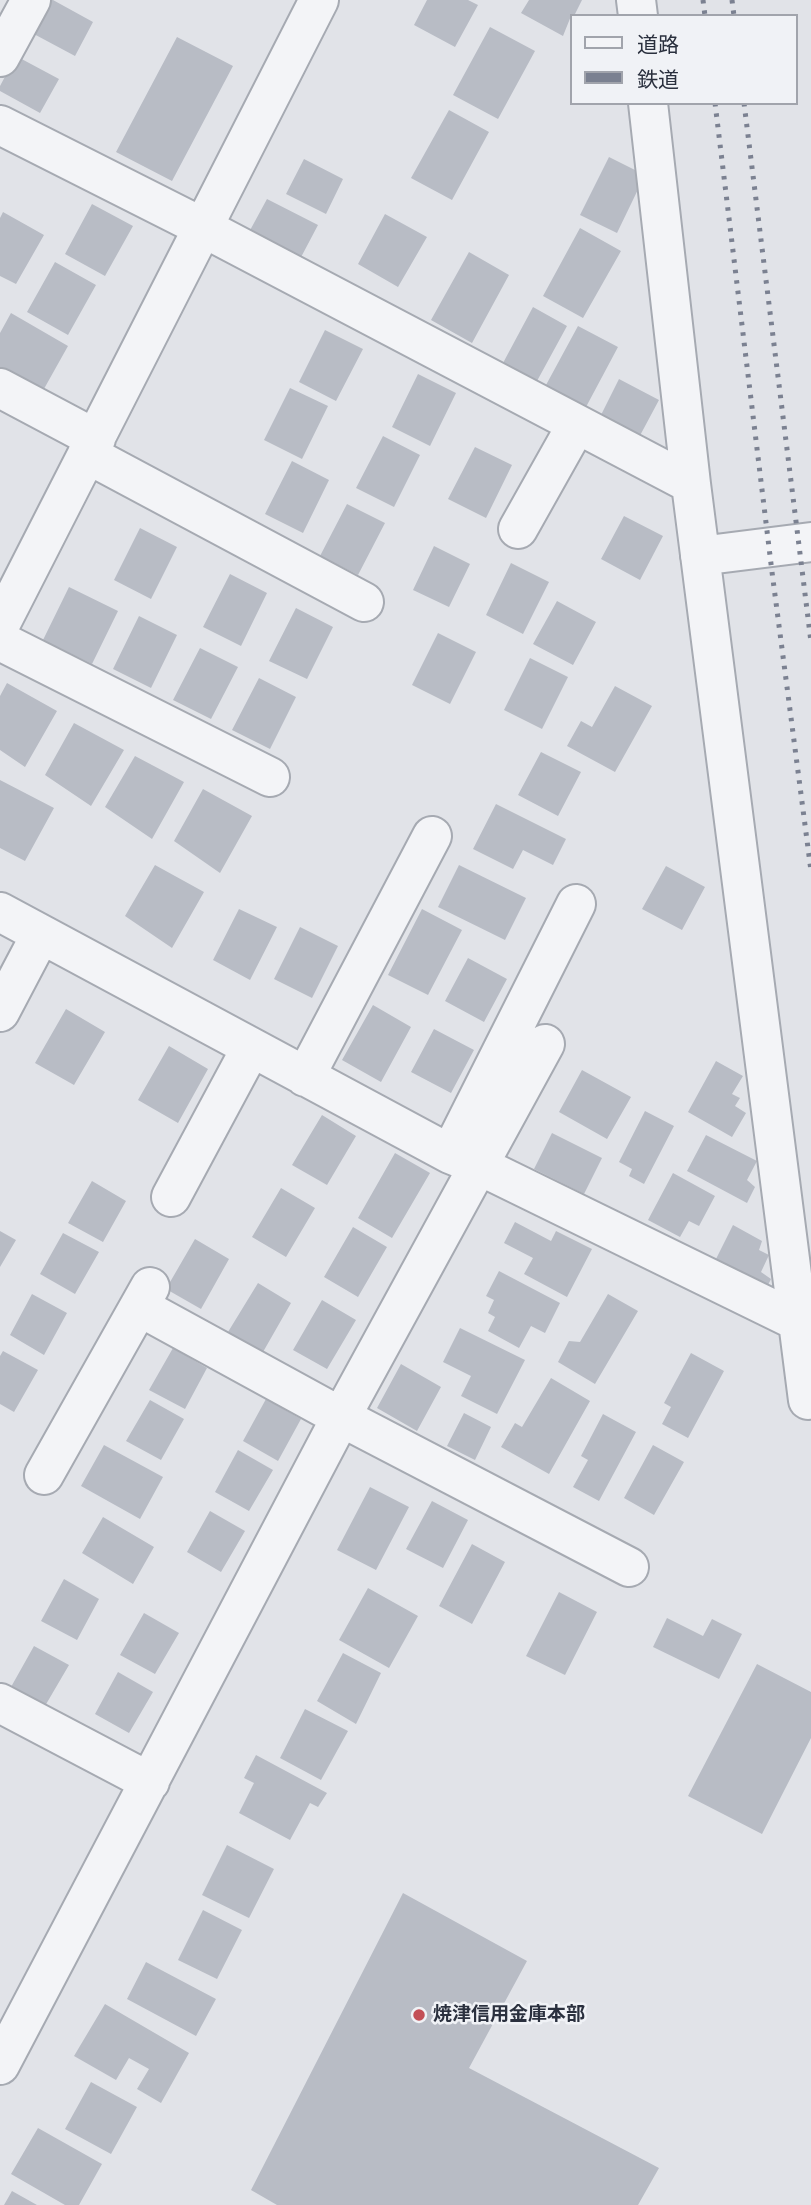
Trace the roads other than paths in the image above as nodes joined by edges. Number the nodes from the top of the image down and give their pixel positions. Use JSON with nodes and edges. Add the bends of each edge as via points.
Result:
{"nodes":[{"id":1,"x":31,"y":0,"type":"edge"},
{"id":2,"x":319,"y":0,"type":"edge"},
{"id":3,"x":0,"y":57,"type":"edge"},
{"id":4,"x":648,"y":105,"type":"edge"},
{"id":5,"x":0,"y":125,"type":"edge"},
{"id":6,"x":204,"y":228,"type":"junction"},
{"id":7,"x":0,"y":388,"type":"edge"},
{"id":8,"x":577,"y":424,"type":"junction"},
{"id":9,"x":92,"y":447,"type":"junction"},
{"id":10,"x":691,"y":484,"type":"junction"},
{"id":11,"x":518,"y":529,"type":"dead end"},
{"id":12,"x":811,"y":542,"type":"edge"},
{"id":13,"x":700,"y":556,"type":"junction"},
{"id":14,"x":364,"y":601,"type":"dead end"},
{"id":15,"x":0,"y":625,"type":"edge"},
{"id":16,"x":0,"y":641,"type":"edge"},
{"id":17,"x":270,"y":777,"type":"dead end"},
{"id":18,"x":432,"y":836,"type":"dead end"},
{"id":19,"x":576,"y":904,"type":"dead end"},
{"id":20,"x":0,"y":912,"type":"edge"},
{"id":21,"x":41,"y":934,"type":"junction"},
{"id":22,"x":0,"y":1012,"type":"edge"},
{"id":23,"x":545,"y":1044,"type":"dead end"},
{"id":24,"x":251,"y":1048,"type":"junction"},
{"id":25,"x":305,"y":1077,"type":"junction"},
{"id":26,"x":465,"y":1160,"type":"junction"},
{"id":27,"x":171,"y":1197,"type":"dead end"},
{"id":28,"x":804,"y":1326,"type":"edge"},
{"id":29,"x":808,"y":1400,"type":"dead end"},
{"id":30,"x":341,"y":1417,"type":"junction"},
{"id":31,"x":44,"y":1475,"type":"dead end"},
{"id":32,"x":629,"y":1567,"type":"dead end"},
{"id":33,"x":0,"y":1703,"type":"edge"},
{"id":34,"x":150,"y":1782,"type":"junction"},
{"id":35,"x":0,"y":2065,"type":"edge"}],
"edges":[{"from":1,"to":3,"type":"street"},
{"from":2,"to":6,"type":"street"},
{"from":4,"to":10,"type":"street"},
{"from":5,"to":6,"type":"street"},
{"from":6,"to":8,"type":"street"},
{"from":6,"to":9,"type":"street"},
{"from":7,"to":9,"type":"street"},
{"from":8,"to":10,"type":"street"},
{"from":8,"to":11,"type":"street"},
{"from":9,"to":14,"type":"street"},
{"from":9,"to":15,"type":"street"},
{"from":10,"to":13,"type":"street"},
{"from":12,"to":13,"type":"street"},
{"from":13,"to":28,"type":"street"},
{"from":16,"to":17,"type":"street"},
{"from":18,"to":25,"type":"street"},
{"from":19,"to":26,"type":"street"},
{"from":20,"to":21,"type":"street"},
{"from":21,"to":22,"type":"street"},
{"from":21,"to":24,"type":"street"},
{"from":23,"to":26,"type":"street"},
{"from":24,"to":25,"type":"street"},
{"from":24,"to":27,"type":"street"},
{"from":25,"to":26,"type":"street"},
{"from":26,"to":28,"type":"street"},
{"from":26,"to":30,"type":"street"},
{"from":28,"to":29,"type":"street"},
{"from":30,"to":31,"type":"street","via":[[145,1297]]},
{"from":30,"to":32,"type":"street"},
{"from":30,"to":34,"type":"street"},
{"from":33,"to":34,"type":"street"},
{"from":34,"to":35,"type":"street"}]}
